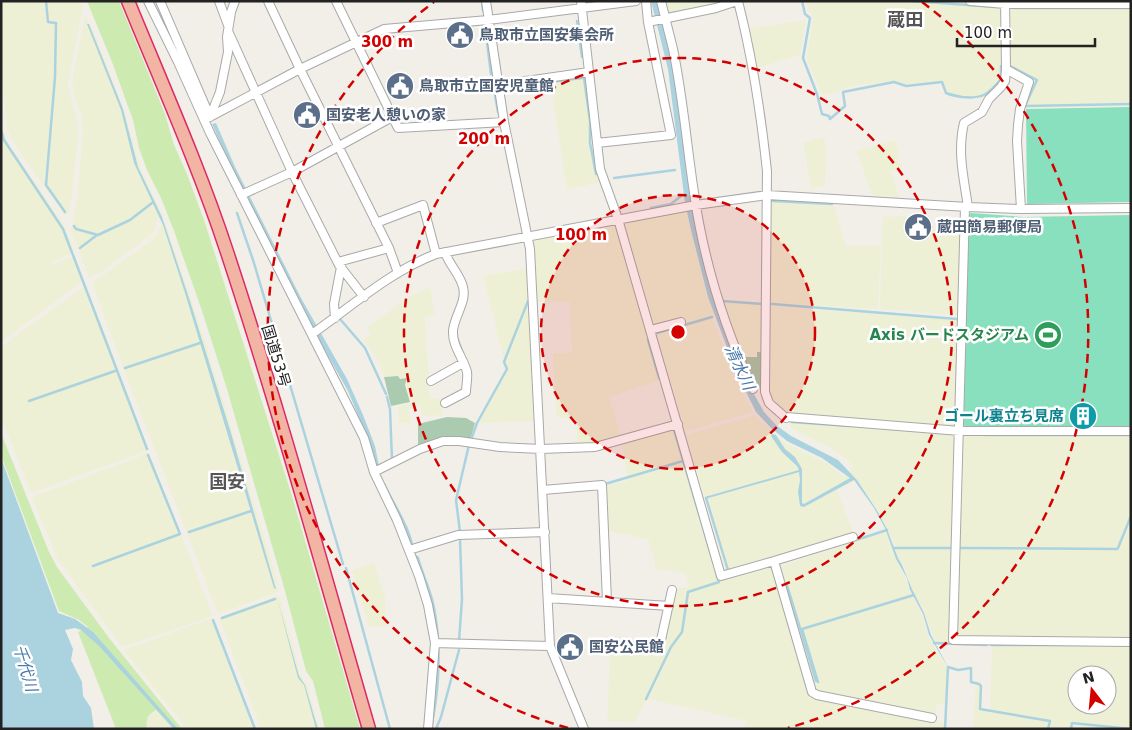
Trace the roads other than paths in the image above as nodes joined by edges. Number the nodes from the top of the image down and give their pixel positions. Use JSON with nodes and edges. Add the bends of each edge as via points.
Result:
{"nodes":[{"id":1,"x":128,"y":1,"type":"edge"},
{"id":2,"x":148,"y":1,"type":"edge"},
{"id":3,"x":160,"y":1,"type":"edge"},
{"id":4,"x":219,"y":1,"type":"edge"},
{"id":5,"x":235,"y":1,"type":"edge"},
{"id":6,"x":268,"y":1,"type":"edge"},
{"id":7,"x":336,"y":1,"type":"edge"},
{"id":8,"x":486,"y":1,"type":"edge"},
{"id":9,"x":636,"y":1,"type":"edge"},
{"id":10,"x":646,"y":1,"type":"edge"},
{"id":11,"x":661,"y":1,"type":"edge"},
{"id":12,"x":738,"y":1,"type":"edge"},
{"id":13,"x":970,"y":1,"type":"edge"},
{"id":14,"x":1005,"y":3,"type":"edge"},
{"id":15,"x":1131,"y":4,"type":"edge"},
{"id":16,"x":581,"y":5,"type":"edge"},
{"id":17,"x":665,"y":18,"type":"junction"},
{"id":18,"x":488,"y":20,"type":"junction"},
{"id":19,"x":648,"y":22,"type":"junction"},
{"id":20,"x":229,"y":29,"type":"junction"},
{"id":21,"x":355,"y":42,"type":"junction"},
{"id":22,"x":1006,"y":68,"type":"junction"},
{"id":23,"x":300,"y":69,"type":"junction"},
{"id":24,"x":589,"y":72,"type":"junction"},
{"id":25,"x":498,"y":85,"type":"junction"},
{"id":26,"x":256,"y":93,"type":"junction"},
{"id":27,"x":392,"y":117,"type":"junction"},
{"id":28,"x":207,"y":119,"type":"junction"},
{"id":29,"x":504,"y":122,"type":"junction"},
{"id":30,"x":597,"y":144,"type":"junction"},
{"id":31,"x":338,"y":147,"type":"junction"},
{"id":32,"x":292,"y":172,"type":"junction"},
{"id":33,"x":241,"y":195,"type":"junction"},
{"id":34,"x":767,"y":195,"type":"junction"},
{"id":35,"x":696,"y":205,"type":"junction"},
{"id":36,"x":966,"y":207,"type":"junction"},
{"id":37,"x":1131,"y":208,"type":"edge"},
{"id":38,"x":1020,"y":209,"type":"junction"},
{"id":39,"x":618,"y":219,"type":"junction"},
{"id":40,"x":376,"y":222,"type":"junction"},
{"id":41,"x":527,"y":237,"type":"junction"},
{"id":42,"x":389,"y":248,"type":"junction"},
{"id":43,"x":445,"y":252,"type":"junction"},
{"id":44,"x":436,"y":254,"type":"junction"},
{"id":45,"x":340,"y":265,"type":"junction"},
{"id":46,"x":398,"y":272,"type":"junction"},
{"id":47,"x":364,"y":297,"type":"junction"},
{"id":48,"x":335,"y":318,"type":"junction"},
{"id":49,"x":681,"y":322,"type":"dead end"},
{"id":50,"x":650,"y":330,"type":"junction"},
{"id":51,"x":312,"y":334,"type":"junction"},
{"id":52,"x":463,"y":363,"type":"junction"},
{"id":53,"x":431,"y":381,"type":"dead end"},
{"id":54,"x":753,"y":389,"type":"dead end"},
{"id":55,"x":445,"y":403,"type":"dead end"},
{"id":56,"x":678,"y":424,"type":"junction"},
{"id":57,"x":960,"y":431,"type":"junction"},
{"id":58,"x":1131,"y":431,"type":"edge"},
{"id":59,"x":541,"y":449,"type":"junction"},
{"id":60,"x":374,"y":472,"type":"junction"},
{"id":61,"x":543,"y":490,"type":"junction"},
{"id":62,"x":545,"y":532,"type":"junction"},
{"id":63,"x":853,"y":537,"type":"dead end"},
{"id":64,"x":410,"y":550,"type":"junction"},
{"id":65,"x":774,"y":561,"type":"junction"},
{"id":66,"x":672,"y":590,"type":"dead end"},
{"id":67,"x":548,"y":598,"type":"junction"},
{"id":68,"x":607,"y":601,"type":"junction"},
{"id":69,"x":669,"y":606,"type":"junction"},
{"id":70,"x":661,"y":640,"type":"dead end"},
{"id":71,"x":1131,"y":642,"type":"edge"},
{"id":72,"x":435,"y":643,"type":"junction"},
{"id":73,"x":550,"y":646,"type":"junction"},
{"id":74,"x":932,"y":718,"type":"dead end"},
{"id":75,"x":369,"y":729,"type":"edge"},
{"id":76,"x":428,"y":729,"type":"edge"},
{"id":77,"x":584,"y":729,"type":"edge"}],
"edges":[{"from":1,"to":75,"type":"highway","name":"国道53号","via":[[227,251]]},
{"from":2,"to":28,"type":"street"},
{"from":3,"to":28,"type":"street"},
{"from":4,"to":20,"type":"street"},
{"from":5,"to":20,"type":"street"},
{"from":6,"to":23,"type":"street"},
{"from":7,"to":21,"type":"street"},
{"from":8,"to":18,"type":"street"},
{"from":9,"to":16,"type":"street"},
{"from":10,"to":19,"type":"street"},
{"from":11,"to":17,"type":"street"},
{"from":12,"to":17,"type":"street"},
{"from":12,"to":34,"type":"street","via":[[764,145]]},
{"from":13,"to":14,"type":"street"},
{"from":14,"to":15,"type":"street"},
{"from":14,"to":22,"type":"street"},
{"from":16,"to":18,"type":"street"},
{"from":16,"to":24,"type":"street"},
{"from":17,"to":19,"type":"street"},
{"from":17,"to":35,"type":"street","via":[[676,66]]},
{"from":18,"to":21,"type":"street","via":[[384,29]]},
{"from":18,"to":25,"type":"street"},
{"from":19,"to":30,"type":"street","via":[[671,135]]},
{"from":20,"to":26,"type":"street"},
{"from":20,"to":28,"type":"street","via":[[220,92]]},
{"from":21,"to":23,"type":"street"},
{"from":21,"to":27,"type":"street"},
{"from":22,"to":36,"type":"street","via":[[1005,81],[982,112],[964,123],[961,158]]},
{"from":22,"to":38,"type":"street","via":[[1029,82],[1018,125]]},
{"from":23,"to":26,"type":"street"},
{"from":23,"to":31,"type":"street"},
{"from":24,"to":25,"type":"street"},
{"from":24,"to":30,"type":"street"},
{"from":25,"to":29,"type":"street"},
{"from":26,"to":28,"type":"street"},
{"from":26,"to":32,"type":"street"},
{"from":27,"to":29,"type":"street","via":[[398,128]]},
{"from":27,"to":31,"type":"street"},
{"from":28,"to":33,"type":"street"},
{"from":29,"to":41,"type":"street"},
{"from":30,"to":39,"type":"street","via":[[600,169]]},
{"from":31,"to":32,"type":"street"},
{"from":31,"to":40,"type":"street"},
{"from":32,"to":33,"type":"street"},
{"from":32,"to":45,"type":"street"},
{"from":33,"to":51,"type":"street"},
{"from":34,"to":35,"type":"street"},
{"from":34,"to":36,"type":"street"},
{"from":34,"to":57,"type":"street","via":[[765,392],[770,403],[786,417]]},
{"from":35,"to":39,"type":"street"},
{"from":35,"to":54,"type":"street","via":[[719,302]]},
{"from":36,"to":38,"type":"street"},
{"from":36,"to":57,"type":"street"},
{"from":37,"to":38,"type":"street"},
{"from":39,"to":41,"type":"street"},
{"from":39,"to":50,"type":"street"},
{"from":40,"to":42,"type":"street"},
{"from":40,"to":44,"type":"street","via":[[423,205]]},
{"from":41,"to":43,"type":"street"},
{"from":41,"to":59,"type":"street"},
{"from":42,"to":45,"type":"street"},
{"from":42,"to":46,"type":"street"},
{"from":43,"to":44,"type":"street"},
{"from":43,"to":52,"type":"street","via":[[464,288],[465,296],[456,315],[453,333]]},
{"from":44,"to":46,"type":"street"},
{"from":45,"to":47,"type":"street"},
{"from":45,"to":48,"type":"street"},
{"from":46,"to":47,"type":"street"},
{"from":47,"to":48,"type":"street"},
{"from":48,"to":51,"type":"street"},
{"from":49,"to":50,"type":"street"},
{"from":50,"to":56,"type":"street"},
{"from":51,"to":60,"type":"street","via":[[364,438]]},
{"from":52,"to":53,"type":"street"},
{"from":52,"to":55,"type":"street","via":[[467,372],[466,392]]},
{"from":56,"to":59,"type":"street","via":[[595,447]]},
{"from":56,"to":65,"type":"street","via":[[721,576]]},
{"from":57,"to":58,"type":"street"},
{"from":57,"to":71,"type":"street","via":[[953,640]]},
{"from":59,"to":60,"type":"street","via":[[443,441],[420,448]]},
{"from":59,"to":61,"type":"street"},
{"from":60,"to":64,"type":"street"},
{"from":61,"to":62,"type":"street"},
{"from":61,"to":68,"type":"street","via":[[602,485]]},
{"from":62,"to":64,"type":"street","via":[[458,535]]},
{"from":62,"to":67,"type":"street"},
{"from":63,"to":65,"type":"street"},
{"from":64,"to":72,"type":"street","via":[[428,605]]},
{"from":65,"to":74,"type":"street","via":[[812,692]]},
{"from":66,"to":69,"type":"street"},
{"from":67,"to":68,"type":"street"},
{"from":67,"to":73,"type":"street"},
{"from":68,"to":69,"type":"street"},
{"from":69,"to":70,"type":"street"},
{"from":72,"to":73,"type":"street"},
{"from":72,"to":76,"type":"street"},
{"from":73,"to":77,"type":"street"}]}
